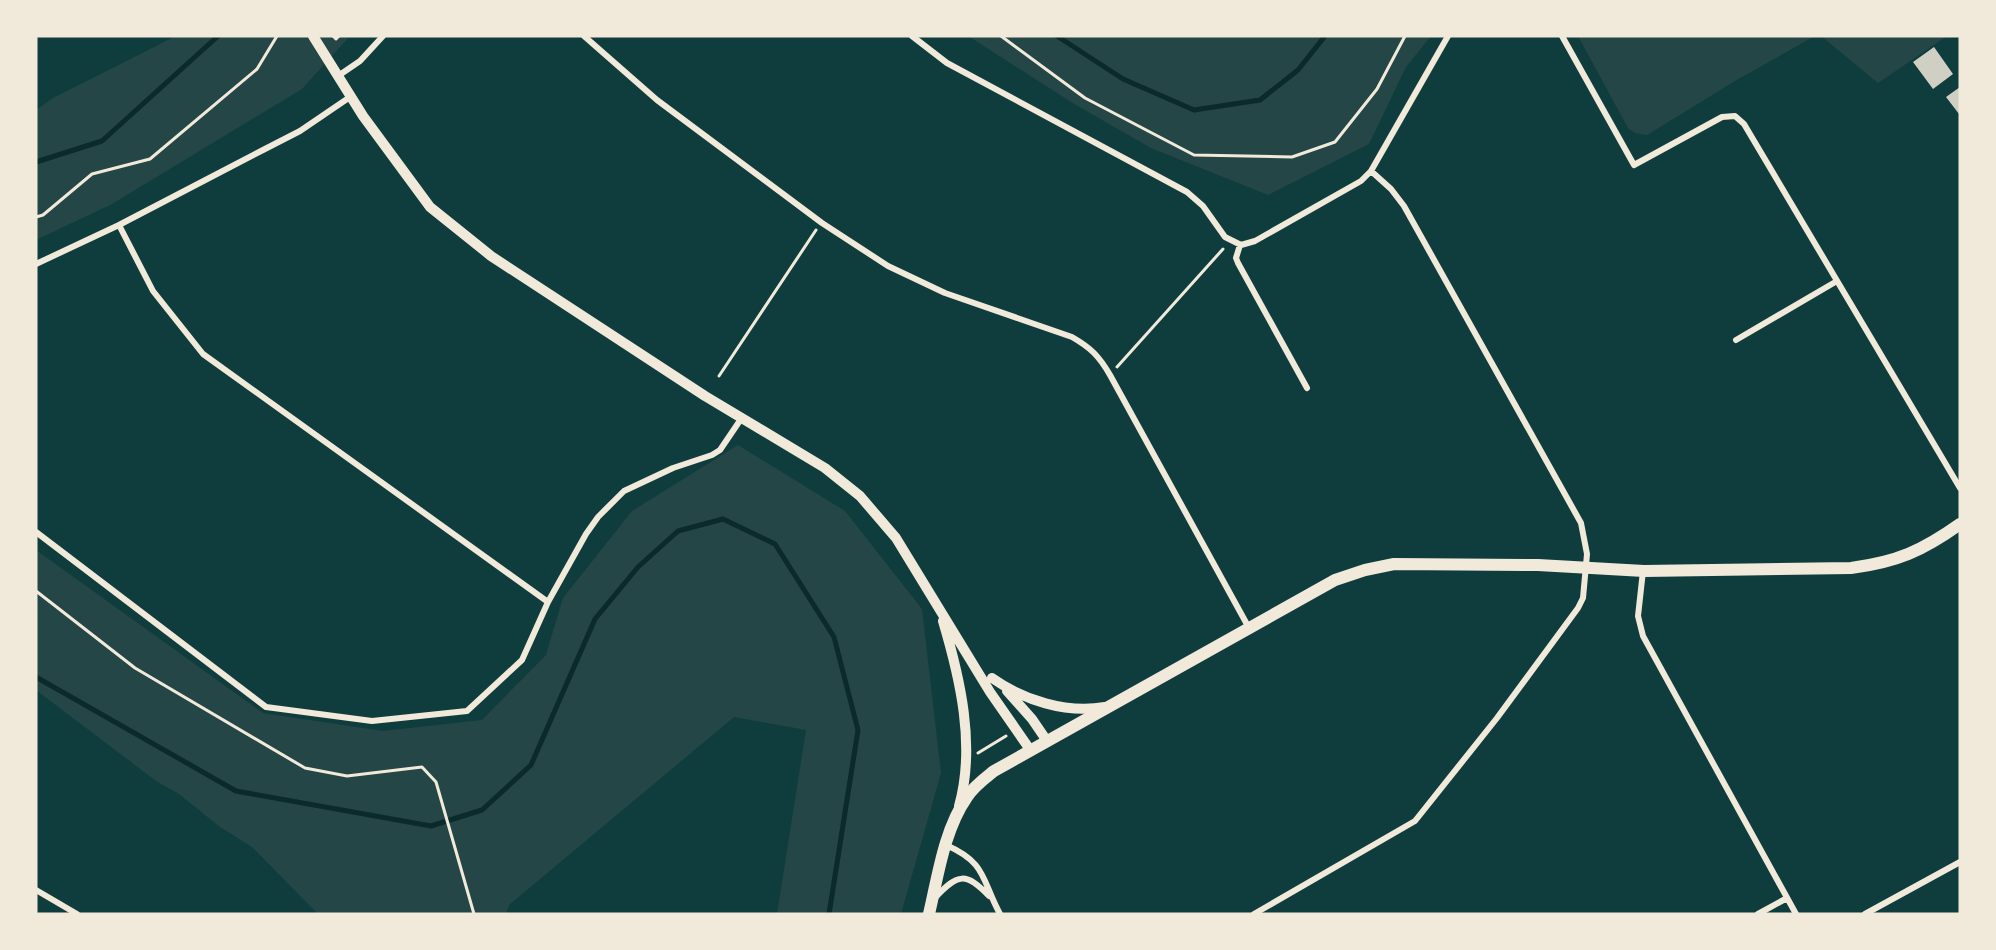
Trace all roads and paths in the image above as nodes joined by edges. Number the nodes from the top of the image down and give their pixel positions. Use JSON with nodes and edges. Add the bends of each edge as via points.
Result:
{"nodes":[{"id":1,"x":277,"y":36,"type":"edge"},
{"id":2,"x":313,"y":36,"type":"edge"},
{"id":3,"x":333,"y":36,"type":"edge"},
{"id":4,"x":339,"y":36,"type":"edge"},
{"id":5,"x":383,"y":36,"type":"edge"},
{"id":6,"x":584,"y":36,"type":"edge"},
{"id":7,"x":912,"y":36,"type":"edge"},
{"id":8,"x":1001,"y":36,"type":"edge"},
{"id":9,"x":1405,"y":36,"type":"edge"},
{"id":10,"x":1449,"y":36,"type":"edge"},
{"id":11,"x":1562,"y":36,"type":"edge"},
{"id":12,"x":338,"y":76,"type":"junction"},
{"id":13,"x":350,"y":97,"type":"junction"},
{"id":14,"x":1371,"y":171,"type":"junction"},
{"id":15,"x":36,"y":218,"type":"edge"},
{"id":16,"x":822,"y":223,"type":"junction"},
{"id":17,"x":119,"y":225,"type":"junction"},
{"id":18,"x":1230,"y":241,"type":"junction"},
{"id":19,"x":1240,"y":245,"type":"junction"},
{"id":20,"x":36,"y":264,"type":"edge"},
{"id":21,"x":1837,"y":281,"type":"junction"},
{"id":22,"x":1736,"y":340,"type":"dead end"},
{"id":23,"x":1110,"y":375,"type":"junction"},
{"id":24,"x":718,"y":376,"type":"dead end"},
{"id":25,"x":1307,"y":388,"type":"dead end"},
{"id":26,"x":741,"y":419,"type":"junction"},
{"id":27,"x":1960,"y":488,"type":"edge"},
{"id":28,"x":1960,"y":524,"type":"edge"},
{"id":29,"x":36,"y":532,"type":"edge"},
{"id":30,"x":1586,"y":568,"type":"junction"},
{"id":31,"x":1644,"y":571,"type":"junction"},
{"id":32,"x":36,"y":591,"type":"edge"},
{"id":33,"x":548,"y":602,"type":"junction"},
{"id":34,"x":939,"y":608,"type":"junction"},
{"id":35,"x":1249,"y":628,"type":"junction"},
{"id":36,"x":966,"y":651,"type":"junction"},
{"id":37,"x":992,"y":678,"type":"junction"},
{"id":38,"x":1110,"y":707,"type":"junction"},
{"id":39,"x":1011,"y":734,"type":"dead end"},
{"id":40,"x":1047,"y":741,"type":"junction"},
{"id":41,"x":1030,"y":751,"type":"junction"},
{"id":42,"x":974,"y":756,"type":"dead end"},
{"id":43,"x":954,"y":820,"type":"junction"},
{"id":44,"x":946,"y":845,"type":"junction"},
{"id":45,"x":1960,"y":862,"type":"edge"},
{"id":46,"x":36,"y":890,"type":"edge"},
{"id":47,"x":1787,"y":898,"type":"junction"},
{"id":48,"x":992,"y":899,"type":"junction"},
{"id":49,"x":930,"y":908,"type":"edge"},
{"id":50,"x":77,"y":914,"type":"edge"},
{"id":51,"x":474,"y":914,"type":"edge"},
{"id":52,"x":1000,"y":914,"type":"edge"},
{"id":53,"x":1254,"y":914,"type":"edge"},
{"id":54,"x":1758,"y":914,"type":"edge"},
{"id":55,"x":1796,"y":914,"type":"edge"},
{"id":56,"x":1865,"y":914,"type":"edge"}],
"edges":[{"from":1,"to":15,"type":"path","via":[[256,69],[150,159],[92,174]]},
{"from":2,"to":12,"type":"street"},
{"from":3,"to":4,"type":"path"},
{"from":5,"to":12,"type":"street","via":[[360,61]]},
{"from":6,"to":16,"type":"street","via":[[657,100]]},
{"from":7,"to":18,"type":"street","via":[[947,63],[1187,192]]},
{"from":8,"to":9,"type":"path","via":[[1085,98],[1194,155],[1292,157],[1335,142],[1377,89]]},
{"from":10,"to":14,"type":"street"},
{"from":11,"to":21,"type":"street","via":[[1634,165],[1722,117],[1735,116],[1744,124]]},
{"from":12,"to":13,"type":"street"},
{"from":13,"to":17,"type":"street","via":[[300,130]]},
{"from":13,"to":26,"type":"street","via":[[430,207],[491,256]]},
{"from":14,"to":19,"type":"street","via":[[1351,188],[1256,241]]},
{"from":14,"to":30,"type":"street","via":[[1404,206],[1581,523],[1587,545]]},
{"from":16,"to":23,"type":"street","via":[[888,266],[945,293],[1072,337],[1089,347]]},
{"from":16,"to":24,"type":"path"},
{"from":17,"to":20,"type":"street"},
{"from":17,"to":33,"type":"street","via":[[153,291],[203,354]]},
{"from":18,"to":19,"type":"street"},
{"from":18,"to":23,"type":"path"},
{"from":19,"to":25,"type":"street","via":[[1238,263]]},
{"from":21,"to":22,"type":"street"},
{"from":21,"to":27,"type":"street"},
{"from":23,"to":35,"type":"street"},
{"from":26,"to":33,"type":"street","via":[[720,450],[624,491],[609,504],[586,534]]},
{"from":26,"to":34,"type":"street","via":[[825,468],[860,496],[896,538]]},
{"from":28,"to":31,"type":"main road","via":[[1933,543],[1881,564],[1851,568]]},
{"from":29,"to":33,"type":"street","via":[[266,706],[372,721],[467,711],[522,660]]},
{"from":30,"to":31,"type":"main road"},
{"from":30,"to":35,"type":"main road","via":[[1394,564],[1335,580]]},
{"from":30,"to":53,"type":"street","via":[[1583,598],[1570,621],[1415,821]]},
{"from":31,"to":47,"type":"street","via":[[1638,616],[1643,636]]},
{"from":32,"to":51,"type":"path","via":[[135,668],[305,768],[347,776],[422,767],[436,782]]},
{"from":34,"to":36,"type":"street"},
{"from":34,"to":43,"type":"street","via":[[962,705],[965,736],[965,780]]},
{"from":35,"to":38,"type":"main road"},
{"from":36,"to":37,"type":"street"},
{"from":36,"to":41,"type":"street"},
{"from":37,"to":38,"type":"street","via":[[1015,692],[1053,704],[1090,710]]},
{"from":37,"to":40,"type":"street"},
{"from":38,"to":40,"type":"main road"},
{"from":39,"to":42,"type":"path"},
{"from":40,"to":41,"type":"main road"},
{"from":41,"to":43,"type":"main road","via":[[980,782]]},
{"from":43,"to":44,"type":"main road"},
{"from":44,"to":48,"type":"street","via":[[978,866]]},
{"from":44,"to":49,"type":"main road"},
{"from":45,"to":56,"type":"street"},
{"from":46,"to":50,"type":"street"},
{"from":47,"to":54,"type":"street"},
{"from":47,"to":55,"type":"street"},
{"from":48,"to":49,"type":"street","via":[[976,882],[962,878],[952,881]]},
{"from":48,"to":52,"type":"street"}]}
